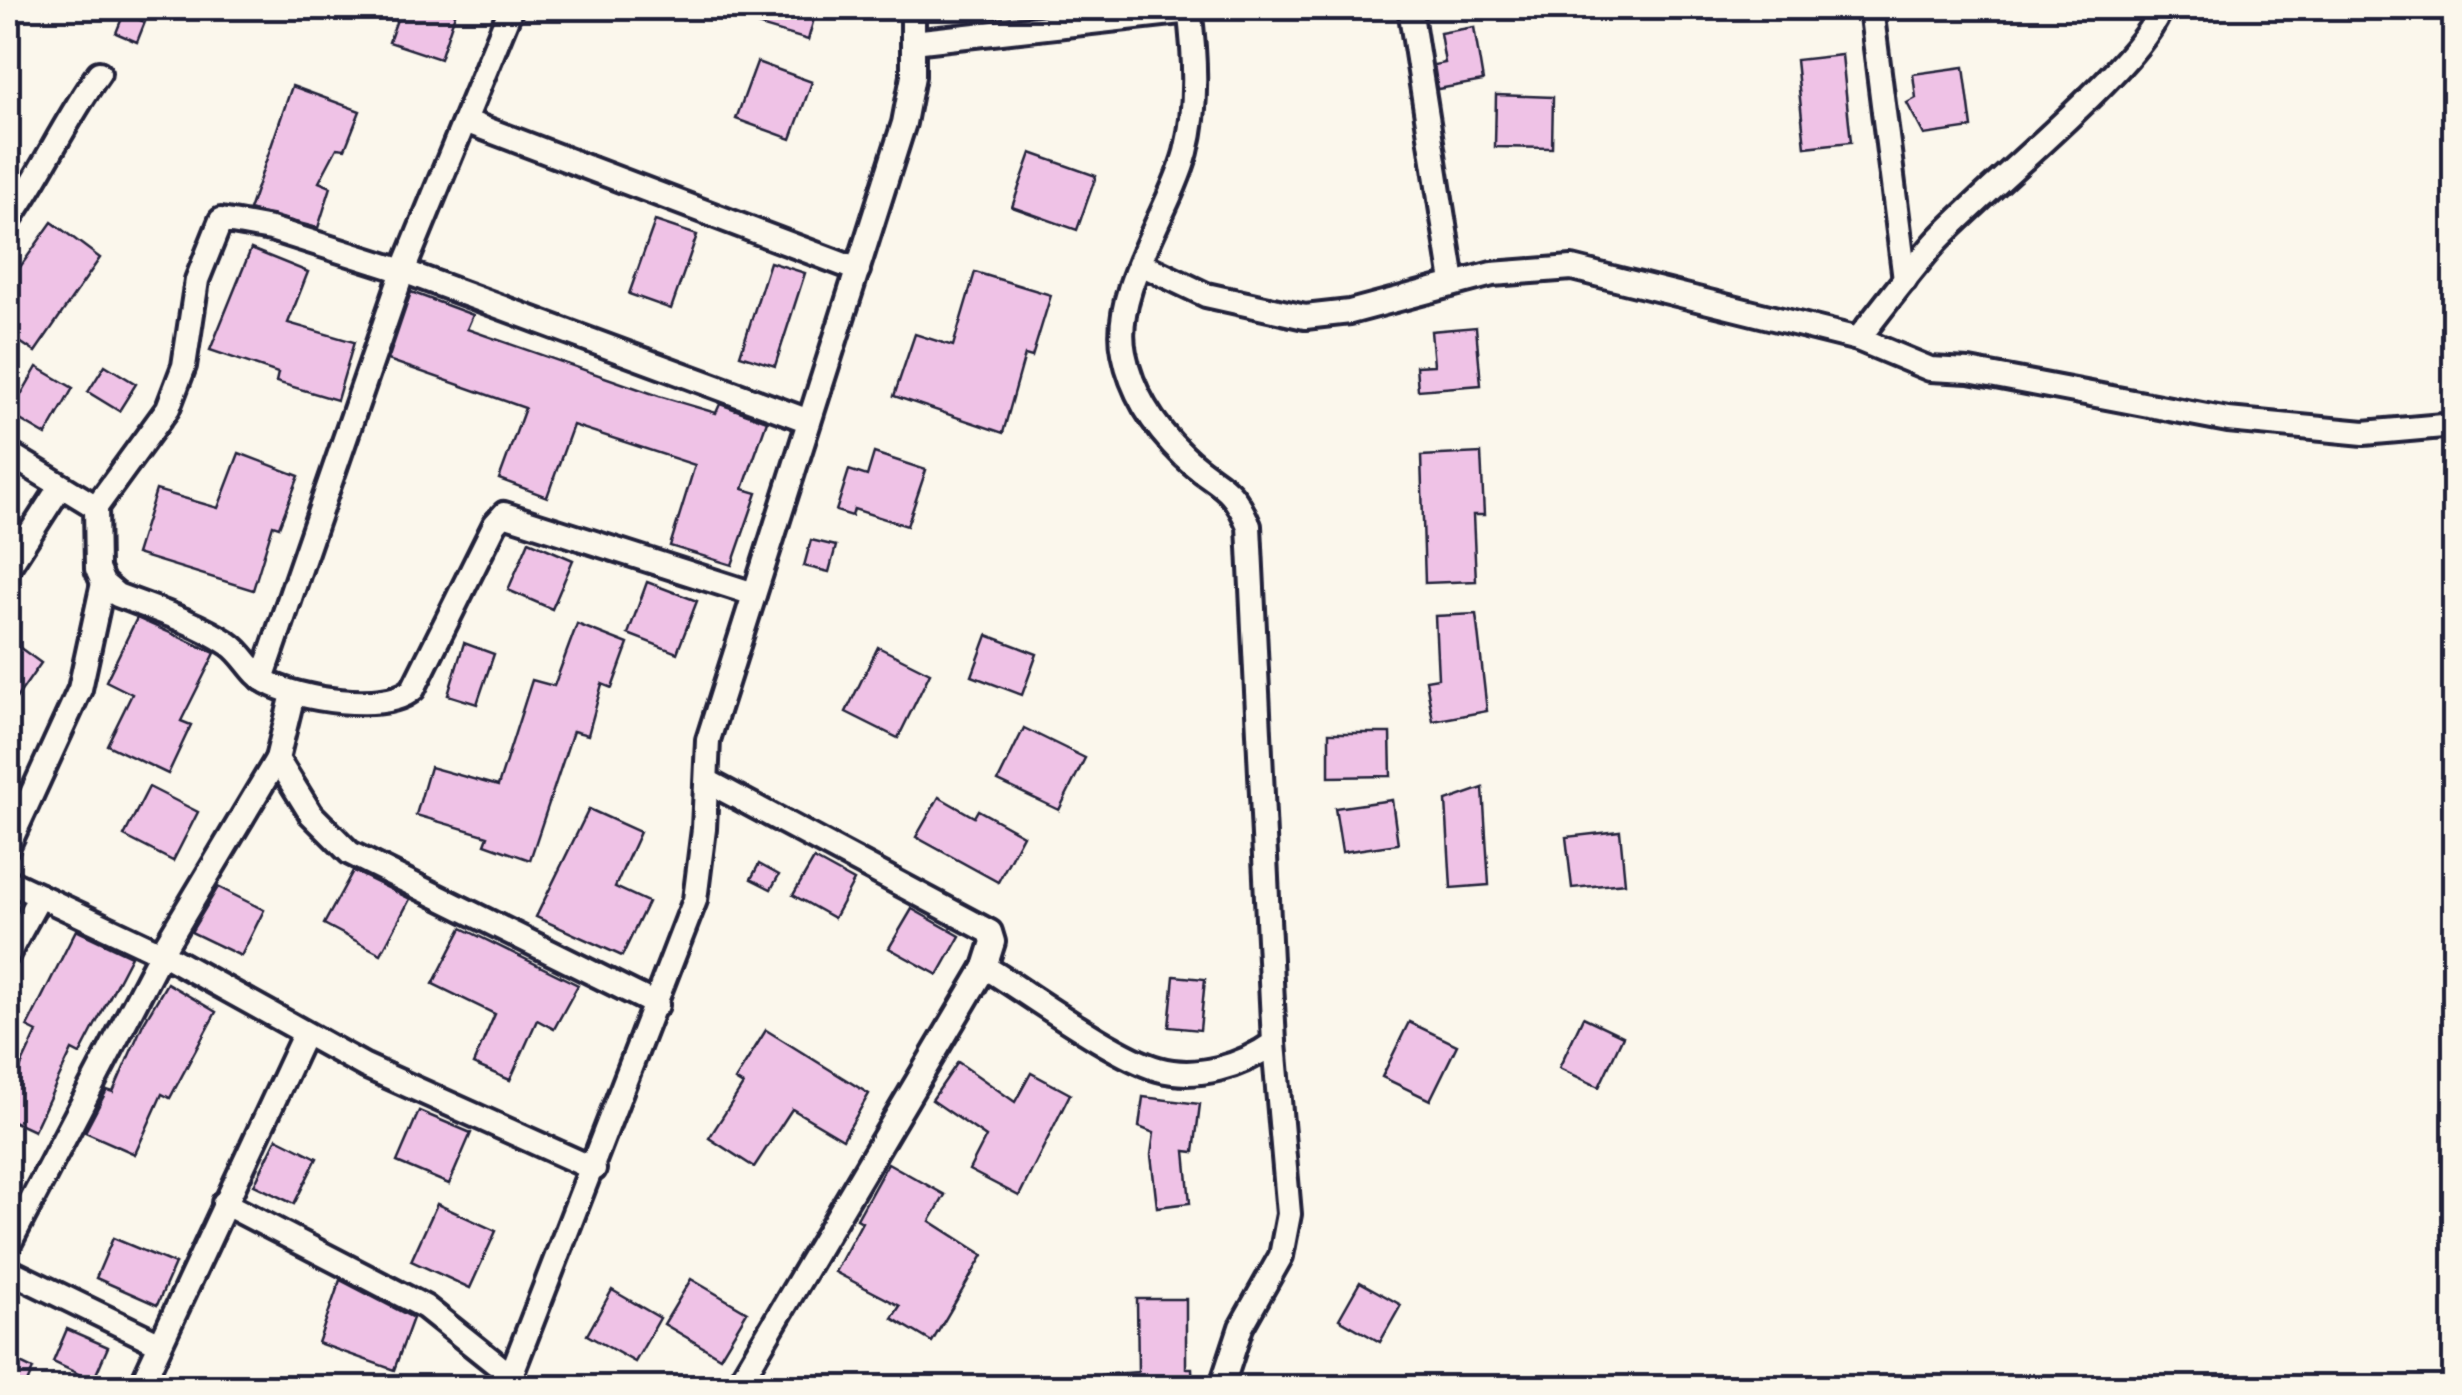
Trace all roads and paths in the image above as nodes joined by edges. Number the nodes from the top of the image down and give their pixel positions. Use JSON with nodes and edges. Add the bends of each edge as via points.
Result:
{"nodes":[{"id":1,"x":511,"y":8,"type":"edge"},
{"id":2,"x":912,"y":8,"type":"edge"},
{"id":3,"x":1410,"y":8,"type":"edge"},
{"id":4,"x":1871,"y":8,"type":"edge"},
{"id":5,"x":2160,"y":8,"type":"edge"},
{"id":6,"x":1190,"y":9,"type":"edge"},
{"id":7,"x":913,"y":42,"type":"junction"},
{"id":8,"x":100,"y":72,"type":"dead end"},
{"id":9,"x":464,"y":121,"type":"junction"},
{"id":10,"x":8,"y":221,"type":"edge"},
{"id":11,"x":1141,"y":264,"type":"junction"},
{"id":12,"x":858,"y":270,"type":"junction"},
{"id":13,"x":403,"y":271,"type":"junction"},
{"id":14,"x":1905,"y":280,"type":"junction"},
{"id":15,"x":1453,"y":282,"type":"junction"},
{"id":16,"x":1858,"y":339,"type":"junction"},
{"id":17,"x":809,"y":422,"type":"junction"},
{"id":18,"x":2454,"y":425,"type":"edge"},
{"id":19,"x":8,"y":453,"type":"edge"},
{"id":20,"x":60,"y":486,"type":"junction"},
{"id":21,"x":96,"y":506,"type":"junction"},
{"id":22,"x":8,"y":568,"type":"edge"},
{"id":23,"x":103,"y":583,"type":"junction"},
{"id":24,"x":754,"y":594,"type":"junction"},
{"id":25,"x":262,"y":680,"type":"junction"},
{"id":26,"x":294,"y":694,"type":"junction"},
{"id":27,"x":277,"y":759,"type":"junction"},
{"id":28,"x":707,"y":782,"type":"junction"},
{"id":29,"x":8,"y":846,"type":"edge"},
{"id":30,"x":8,"y":880,"type":"edge"},
{"id":31,"x":40,"y":896,"type":"junction"},
{"id":32,"x":160,"y":952,"type":"junction"},
{"id":33,"x":8,"y":954,"type":"edge"},
{"id":34,"x":985,"y":967,"type":"junction"},
{"id":35,"x":657,"y":1005,"type":"junction"},
{"id":36,"x":304,"y":1035,"type":"junction"},
{"id":37,"x":1274,"y":1044,"type":"junction"},
{"id":38,"x":594,"y":1168,"type":"junction"},
{"id":39,"x":224,"y":1203,"type":"junction"},
{"id":40,"x":8,"y":1246,"type":"edge"},
{"id":41,"x":8,"y":1270,"type":"edge"},
{"id":42,"x":158,"y":1343,"type":"junction"},
{"id":43,"x":508,"y":1382,"type":"edge"},
{"id":44,"x":140,"y":1388,"type":"edge"},
{"id":45,"x":736,"y":1388,"type":"edge"},
{"id":46,"x":1222,"y":1388,"type":"edge"}],
"edges":[{"from":1,"to":9,"type":"street"},
{"from":2,"to":7,"type":"street"},
{"from":3,"to":15,"type":"street"},
{"from":4,"to":14,"type":"street"},
{"from":5,"to":14,"type":"street","via":[[2157,22],[2126,60],[1936,242]]},
{"from":6,"to":7,"type":"street"},
{"from":6,"to":11,"type":"street","via":[[1194,84],[1187,149]]},
{"from":7,"to":12,"type":"street","via":[[904,123]]},
{"from":8,"to":10,"type":"street","via":[[60,127]]},
{"from":9,"to":12,"type":"street"},
{"from":9,"to":13,"type":"street"},
{"from":11,"to":15,"type":"street","via":[[1206,295],[1305,317],[1350,312]]},
{"from":11,"to":37,"type":"street","via":[[1126,301],[1123,351],[1145,414],[1186,458],[1236,494],[1249,526]]},
{"from":12,"to":17,"type":"street"},
{"from":13,"to":17,"type":"street"},
{"from":13,"to":21,"type":"street","via":[[222,220],[197,280],[184,366],[168,408]]},
{"from":13,"to":25,"type":"street"},
{"from":14,"to":16,"type":"street"},
{"from":15,"to":16,"type":"street","via":[[1572,268]]},
{"from":16,"to":18,"type":"street","via":[[1930,368],[2228,420],[2364,433]]},
{"from":17,"to":24,"type":"street"},
{"from":19,"to":20,"type":"street"},
{"from":20,"to":21,"type":"street"},
{"from":20,"to":22,"type":"street"},
{"from":21,"to":23,"type":"street"},
{"from":23,"to":25,"type":"street","via":[[229,644]]},
{"from":23,"to":29,"type":"street","via":[[80,689]]},
{"from":24,"to":26,"type":"street","via":[[504,514],[403,698],[370,704]]},
{"from":24,"to":28,"type":"street","via":[[708,740]]},
{"from":25,"to":26,"type":"street"},
{"from":26,"to":27,"type":"street"},
{"from":27,"to":32,"type":"street"},
{"from":27,"to":35,"type":"street","via":[[311,814],[350,853]]},
{"from":28,"to":34,"type":"street","via":[[990,932]]},
{"from":28,"to":35,"type":"street","via":[[695,900]]},
{"from":30,"to":31,"type":"street"},
{"from":31,"to":32,"type":"street"},
{"from":31,"to":33,"type":"street"},
{"from":32,"to":36,"type":"street"},
{"from":32,"to":40,"type":"street"},
{"from":34,"to":37,"type":"street","via":[[1157,1069],[1198,1072],[1252,1059]]},
{"from":34,"to":45,"type":"street"},
{"from":35,"to":38,"type":"street"},
{"from":36,"to":38,"type":"street"},
{"from":36,"to":39,"type":"street"},
{"from":37,"to":46,"type":"street","via":[[1288,1214],[1281,1256],[1242,1326]]},
{"from":38,"to":43,"type":"street"},
{"from":39,"to":42,"type":"street"},
{"from":39,"to":43,"type":"street","via":[[398,1290],[452,1325]]},
{"from":41,"to":42,"type":"street"},
{"from":42,"to":44,"type":"street"}]}
